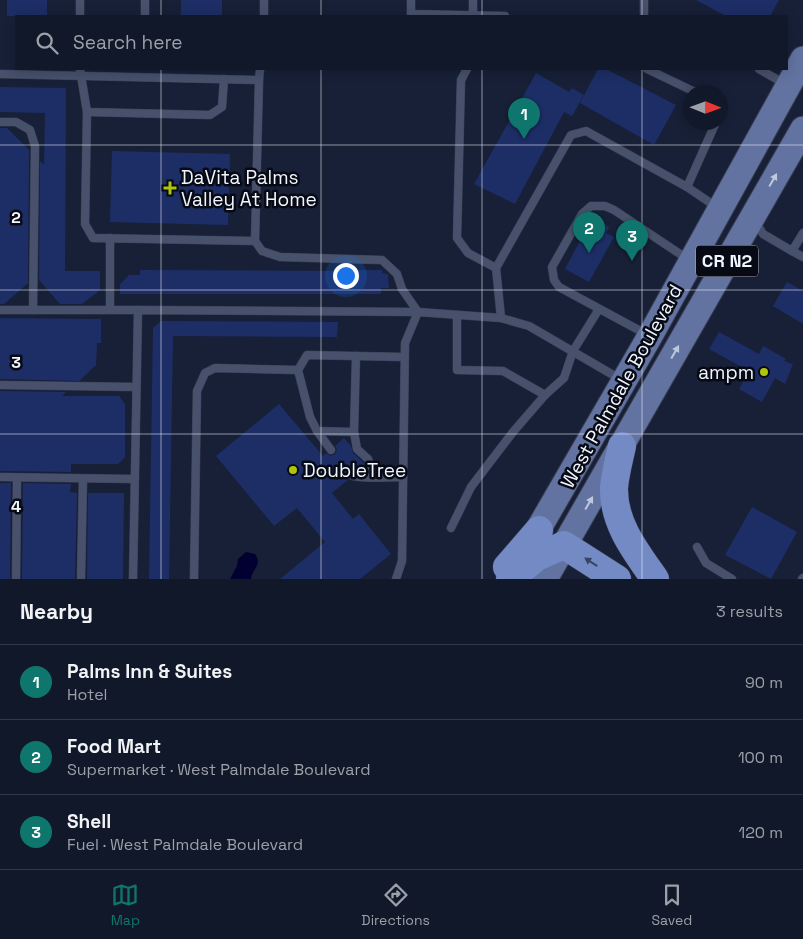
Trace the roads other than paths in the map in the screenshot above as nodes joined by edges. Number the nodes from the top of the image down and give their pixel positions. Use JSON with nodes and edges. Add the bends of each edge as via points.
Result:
{"nodes":[{"id":1,"x":80,"y":0,"type":"edge"},
{"id":2,"x":145,"y":0,"type":"edge"},
{"id":3,"x":264,"y":0,"type":"edge"},
{"id":4,"x":411,"y":0,"type":"edge"},
{"id":5,"x":474,"y":0,"type":"edge"},
{"id":6,"x":644,"y":0,"type":"edge"},
{"id":7,"x":80,"y":15,"type":"edge"},
{"id":8,"x":145,"y":15,"type":"edge"},
{"id":9,"x":264,"y":15,"type":"edge"},
{"id":10,"x":442,"y":15,"type":"edge"},
{"id":11,"x":473,"y":15,"type":"edge"},
{"id":12,"x":644,"y":15,"type":"edge"},
{"id":13,"x":803,"y":59,"type":"edge"},
{"id":14,"x":260,"y":70,"type":"edge"},
{"id":15,"x":466,"y":70,"type":"edge"},
{"id":16,"x":648,"y":70,"type":"edge"},
{"id":17,"x":761,"y":70,"type":"edge"},
{"id":18,"x":80,"y":72,"type":"edge"},
{"id":19,"x":144,"y":73,"type":"edge"},
{"id":20,"x":0,"y":74,"type":"edge"},
{"id":21,"x":224,"y":79,"type":"junction"},
{"id":22,"x":259,"y":80,"type":"junction"},
{"id":23,"x":788,"y":85,"type":"junction"},
{"id":24,"x":683,"y":86,"type":"edge"},
{"id":25,"x":87,"y":112,"type":"junction"},
{"id":26,"x":0,"y":122,"type":"edge"},
{"id":27,"x":803,"y":129,"type":"edge"},
{"id":28,"x":712,"y":130,"type":"edge"},
{"id":29,"x":687,"y":187,"type":"junction"},
{"id":30,"x":720,"y":209,"type":"junction"},
{"id":31,"x":752,"y":217,"type":"junction"},
{"id":32,"x":803,"y":233,"type":"edge"},
{"id":33,"x":110,"y":238,"type":"junction"},
{"id":34,"x":256,"y":241,"type":"junction"},
{"id":35,"x":792,"y":251,"type":"junction"},
{"id":36,"x":803,"y":257,"type":"edge"},
{"id":37,"x":691,"y":261,"type":"junction"},
{"id":38,"x":496,"y":268,"type":"junction"},
{"id":39,"x":599,"y":308,"type":"junction"},
{"id":40,"x":0,"y":310,"type":"edge"},
{"id":41,"x":33,"y":310,"type":"junction"},
{"id":42,"x":110,"y":310,"type":"junction"},
{"id":43,"x":138,"y":310,"type":"junction"},
{"id":44,"x":418,"y":312,"type":"junction"},
{"id":45,"x":457,"y":315,"type":"junction"},
{"id":46,"x":695,"y":317,"type":"junction"},
{"id":47,"x":501,"y":318,"type":"junction"},
{"id":48,"x":650,"y":336,"type":"junction"},
{"id":49,"x":573,"y":351,"type":"junction"},
{"id":50,"x":356,"y":356,"type":"junction"},
{"id":51,"x":404,"y":357,"type":"junction"},
{"id":52,"x":298,"y":370,"type":"junction"},
{"id":53,"x":624,"y":381,"type":"junction"},
{"id":54,"x":0,"y":385,"type":"edge"},
{"id":55,"x":136,"y":387,"type":"junction"},
{"id":56,"x":651,"y":394,"type":"junction"},
{"id":57,"x":545,"y":395,"type":"junction"},
{"id":58,"x":317,"y":432,"type":"junction"},
{"id":59,"x":354,"y":432,"type":"junction"},
{"id":60,"x":622,"y":446,"type":"junction"},
{"id":61,"x":331,"y":450,"type":"dead end"},
{"id":62,"x":353,"y":476,"type":"dead end"},
{"id":63,"x":376,"y":476,"type":"junction"},
{"id":64,"x":0,"y":477,"type":"edge"},
{"id":65,"x":17,"y":478,"type":"junction"},
{"id":66,"x":403,"y":478,"type":"junction"},
{"id":67,"x":83,"y":479,"type":"junction"},
{"id":68,"x":134,"y":479,"type":"junction"},
{"id":69,"x":451,"y":528,"type":"dead end"},
{"id":70,"x":539,"y":530,"type":"junction"},
{"id":71,"x":564,"y":545,"type":"junction"},
{"id":72,"x":697,"y":546,"type":"dead end"},
{"id":73,"x":16,"y":579,"type":"edge"},
{"id":74,"x":82,"y":579,"type":"edge"},
{"id":75,"x":133,"y":579,"type":"edge"},
{"id":76,"x":194,"y":579,"type":"edge"},
{"id":77,"x":396,"y":579,"type":"edge"},
{"id":78,"x":497,"y":579,"type":"edge"},
{"id":79,"x":509,"y":579,"type":"edge"},
{"id":80,"x":545,"y":579,"type":"edge"},
{"id":81,"x":617,"y":579,"type":"edge"},
{"id":82,"x":656,"y":579,"type":"edge"},
{"id":83,"x":732,"y":579,"type":"edge"}],
"edges":[{"from":1,"to":7,"type":"lane"},
{"from":2,"to":8,"type":"lane"},
{"from":3,"to":9,"type":"lane"},
{"from":4,"to":10,"type":"lane","via":[[411,14]]},
{"from":5,"to":11,"type":"lane"},
{"from":6,"to":12,"type":"lane"},
{"from":13,"to":23,"type":"main road","name":"West Palmdale Boulevard","number":"CR N2"},
{"from":14,"to":22,"type":"lane"},
{"from":15,"to":38,"type":"lane","via":[[461,80],[457,238],[468,253]]},
{"from":16,"to":24,"type":"lane"},
{"from":17,"to":23,"type":"lane"},
{"from":18,"to":19,"type":"lane"},
{"from":18,"to":20,"type":"lane"},
{"from":18,"to":25,"type":"lane"},
{"from":19,"to":21,"type":"lane"},
{"from":21,"to":22,"type":"lane"},
{"from":21,"to":25,"type":"lane","via":[[222,107],[210,115]]},
{"from":22,"to":34,"type":"lane"},
{"from":23,"to":30,"type":"main road","name":"West Palmdale Boulevard","number":"CR N2"},
{"from":23,"to":31,"type":"main road","via":[[788,108],[784,120],[744,194],[744,206]]},
{"from":25,"to":33,"type":"lane","via":[[84,224],[93,238]]},
{"from":26,"to":41,"type":"lane","via":[[16,122],[30,130],[35,146]]},
{"from":31,"to":27,"type":"main road","name":"West Palmdale Boulevard","number":"CR N2","one_way":true},
{"from":28,"to":29,"type":"lane"},
{"from":29,"to":30,"type":"lane"},
{"from":29,"to":38,"type":"lane","via":[[586,131],[571,136]]},
{"from":30,"to":37,"type":"main road","name":"West Palmdale Boulevard","number":"CR N2"},
{"from":30,"to":46,"type":"main road","via":[[722,233],[694,296],[692,307]]},
{"from":31,"to":35,"type":"lane","via":[[763,234]]},
{"from":31,"to":46,"type":"main road","name":"West Palmdale Boulevard","number":"CR N2"},
{"from":32,"to":35,"type":"lane"},
{"from":33,"to":34,"type":"lane"},
{"from":33,"to":42,"type":"lane"},
{"from":34,"to":44,"type":"lane","via":[[262,251],[280,257],[382,260],[397,274],[402,289]]},
{"from":35,"to":36,"type":"lane"},
{"from":37,"to":39,"type":"lane","via":[[614,210],[591,206],[582,214],[552,267],[552,273],[559,287]]},
{"from":37,"to":48,"type":"main road","name":"West Palmdale Boulevard","number":"CR N2"},
{"from":38,"to":47,"type":"lane"},
{"from":39,"to":48,"type":"lane"},
{"from":39,"to":49,"type":"lane"},
{"from":40,"to":41,"type":"lane"},
{"from":41,"to":42,"type":"lane"},
{"from":42,"to":43,"type":"lane"},
{"from":43,"to":44,"type":"lane"},
{"from":43,"to":55,"type":"lane"},
{"from":44,"to":45,"type":"lane"},
{"from":44,"to":51,"type":"lane","via":[[405,343]]},
{"from":45,"to":47,"type":"lane"},
{"from":45,"to":57,"type":"lane","via":[[457,370],[504,371]]},
{"from":56,"to":46,"type":"main road","name":"West Palmdale Boulevard","number":"CR N2","one_way":true},
{"from":47,"to":49,"type":"lane","via":[[529,326]]},
{"from":48,"to":53,"type":"main road","name":"West Palmdale Boulevard","number":"CR N2"},
{"from":49,"to":53,"type":"lane"},
{"from":49,"to":57,"type":"lane","via":[[564,378]]},
{"from":50,"to":51,"type":"lane"},
{"from":50,"to":52,"type":"lane","via":[[307,355]]},
{"from":50,"to":59,"type":"lane"},
{"from":51,"to":66,"type":"lane"},
{"from":52,"to":58,"type":"lane"},
{"from":52,"to":76,"type":"lane","via":[[215,368],[205,373],[197,391]]},
{"from":53,"to":56,"type":"main road"},
{"from":53,"to":70,"type":"main road","name":"West Palmdale Boulevard","number":"CR N2"},
{"from":54,"to":55,"type":"lane"},
{"from":55,"to":68,"type":"lane"},
{"from":56,"to":60,"type":"main road","name":"West Palmdale Boulevard","number":"CR N2"},
{"from":57,"to":69,"type":"lane","via":[[471,487]]},
{"from":58,"to":59,"type":"lane"},
{"from":58,"to":61,"type":"lane"},
{"from":59,"to":63,"type":"lane","via":[[358,449],[368,458]]},
{"from":71,"to":60,"type":"main road","name":"West Palmdale Boulevard","number":"CR N2","one_way":true},
{"from":60,"to":82,"type":"highway","via":[[614,488],[617,516],[635,550]]},
{"from":62,"to":63,"type":"lane"},
{"from":63,"to":66,"type":"lane"},
{"from":64,"to":65,"type":"lane"},
{"from":65,"to":67,"type":"lane"},
{"from":65,"to":73,"type":"lane"},
{"from":66,"to":77,"type":"lane","via":[[402,561]]},
{"from":67,"to":68,"type":"lane"},
{"from":67,"to":74,"type":"lane"},
{"from":68,"to":75,"type":"lane"},
{"from":70,"to":78,"type":"highway"},
{"from":70,"to":79,"type":"main road","name":"West Palmdale Boulevard","number":"CR N2"},
{"from":71,"to":79,"type":"highway","via":[[537,557]]},
{"from":71,"to":80,"type":"main road","number":"CR N2"},
{"from":81,"to":71,"type":"highway","one_way":true},
{"from":72,"to":83,"type":"lane","via":[[706,563]]}]}
